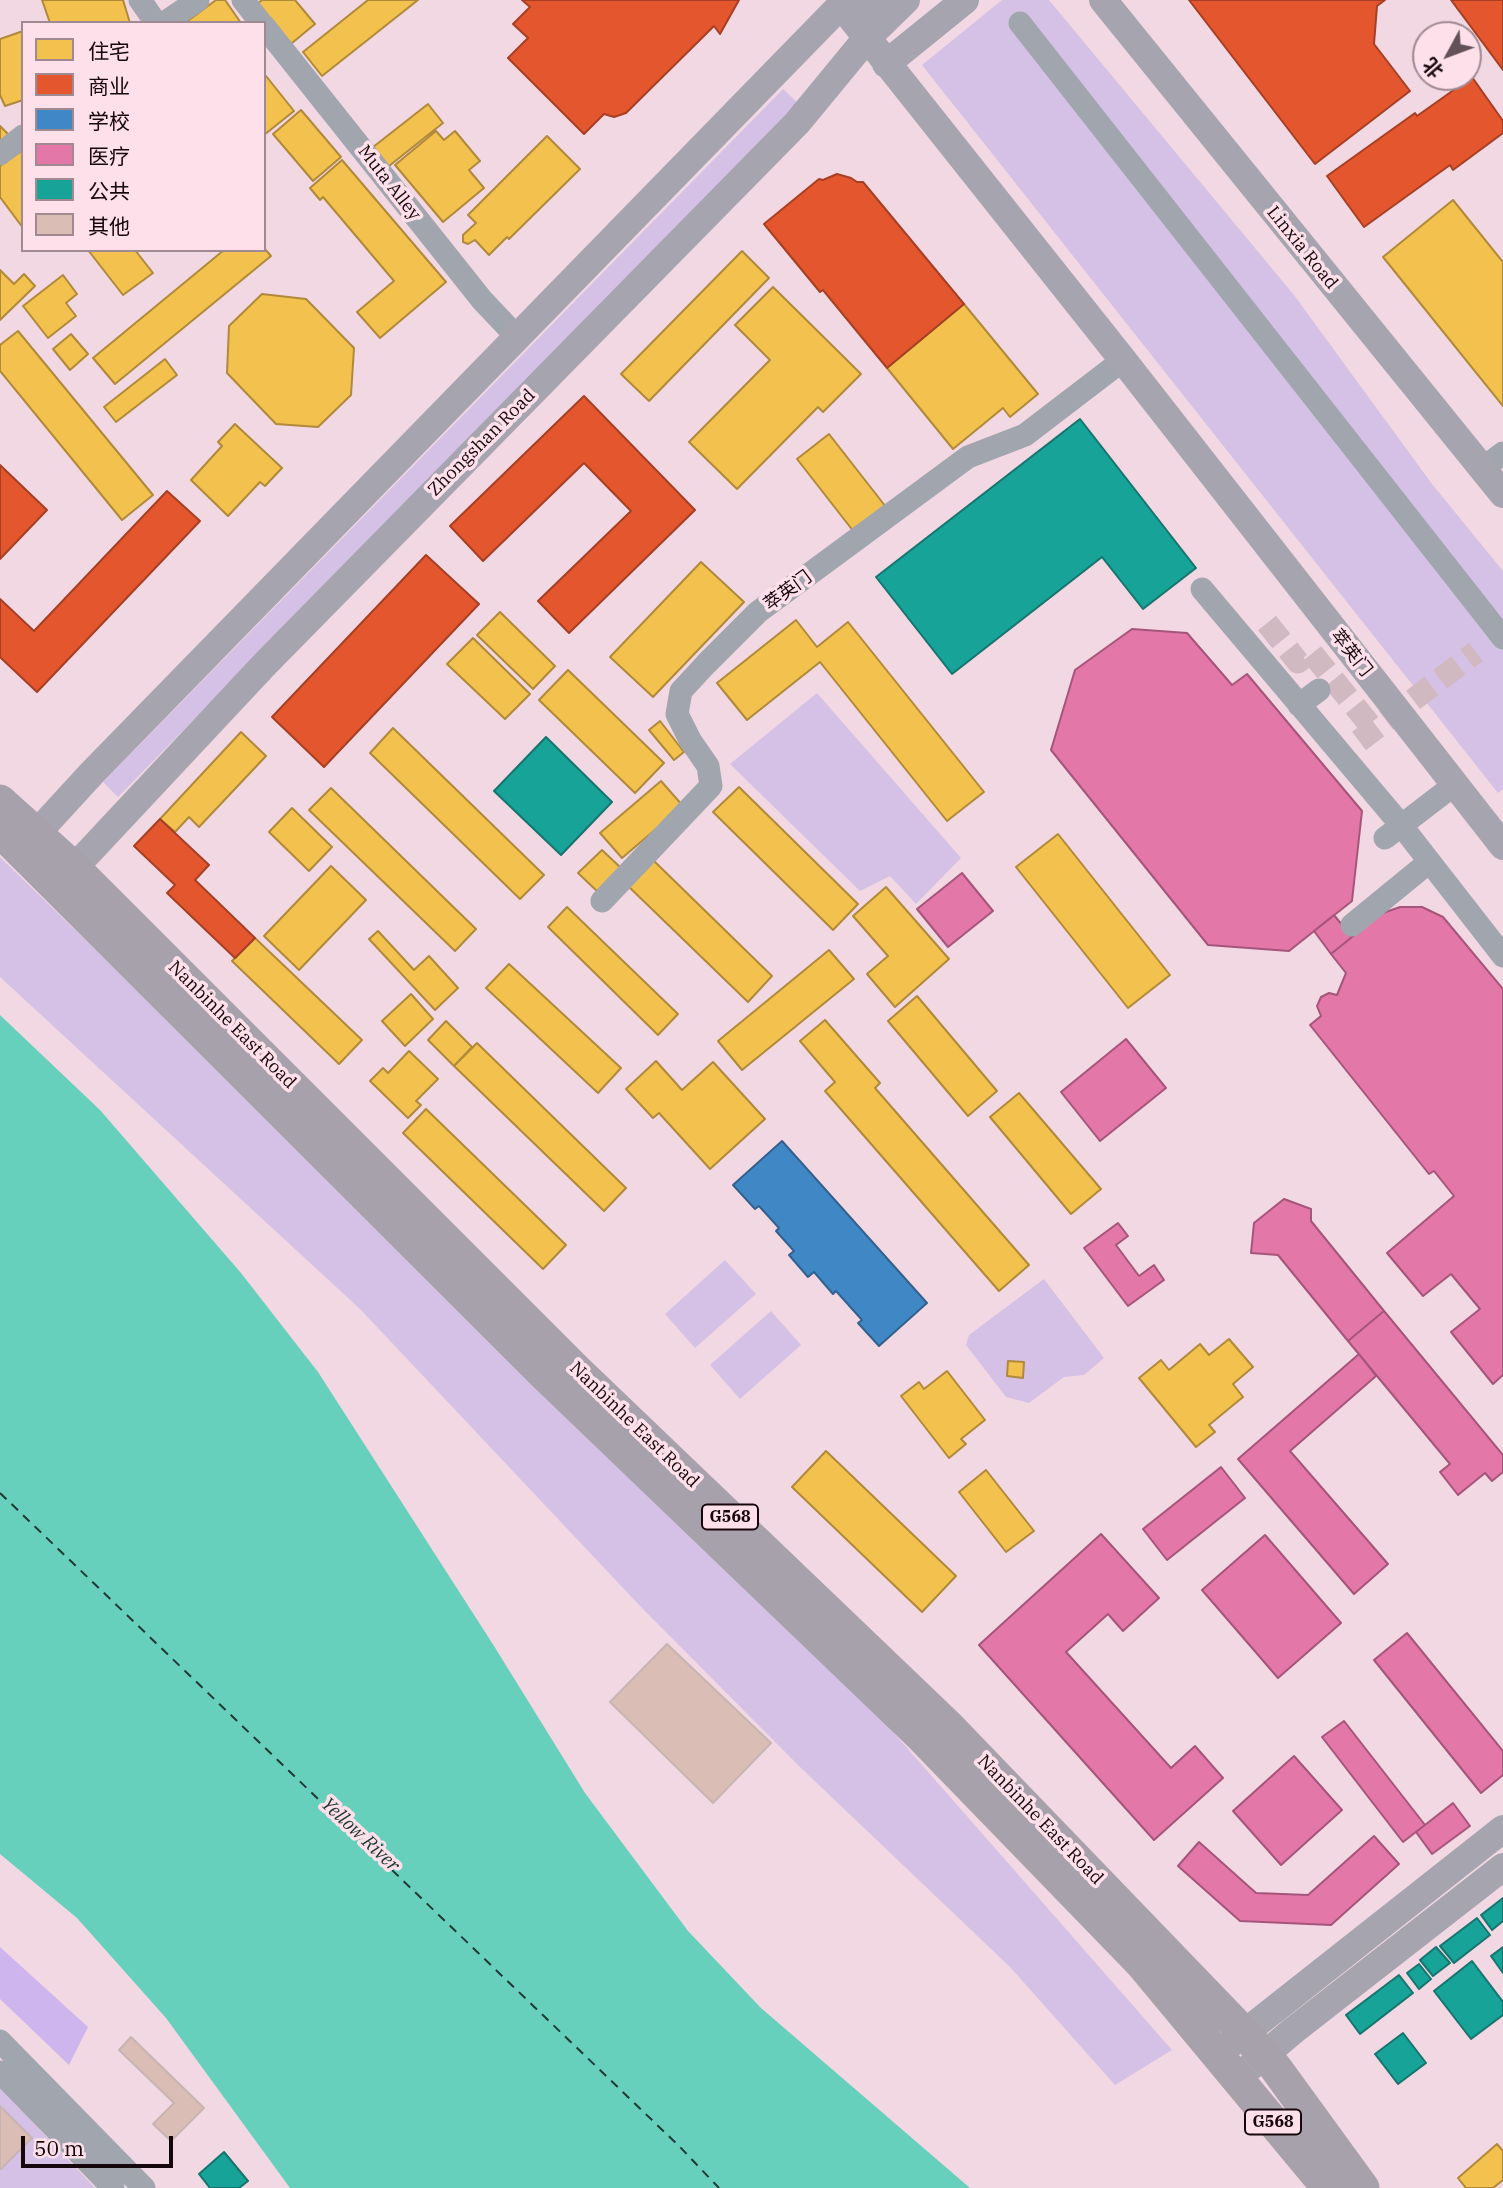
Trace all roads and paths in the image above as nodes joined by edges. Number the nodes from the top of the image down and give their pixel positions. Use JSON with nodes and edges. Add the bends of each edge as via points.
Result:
{"nodes":[{"id":1,"x":139,"y":0,"type":"edge"},
{"id":2,"x":198,"y":0,"type":"edge"},
{"id":3,"x":243,"y":0,"type":"edge"},
{"id":4,"x":906,"y":0,"type":"edge"},
{"id":5,"x":1103,"y":0,"type":"edge"},
{"id":6,"x":963,"y":1,"type":"edge"},
{"id":7,"x":842,"y":2,"type":"edge"},
{"id":8,"x":155,"y":21,"type":"edge"},
{"id":9,"x":167,"y":21,"type":"edge"},
{"id":10,"x":260,"y":21,"type":"edge"},
{"id":11,"x":1020,"y":23,"type":"dead end"},
{"id":12,"x":266,"y":29,"type":"edge"},
{"id":13,"x":867,"y":38,"type":"junction"},
{"id":14,"x":887,"y":64,"type":"junction"},
{"id":15,"x":21,"y":138,"type":"edge"},
{"id":16,"x":0,"y":154,"type":"edge"},
{"id":17,"x":517,"y":337,"type":"junction"},
{"id":18,"x":1123,"y":360,"type":"junction"},
{"id":19,"x":1493,"y":461,"type":"edge"},
{"id":20,"x":1503,"y":494,"type":"edge"},
{"id":21,"x":1202,"y":589,"type":"dead end"},
{"id":22,"x":1503,"y":638,"type":"edge"},
{"id":23,"x":1319,"y":690,"type":"dead end"},
{"id":24,"x":1299,"y":705,"type":"junction"},
{"id":25,"x":1454,"y":785,"type":"junction"},
{"id":26,"x":0,"y":801,"type":"edge"},
{"id":27,"x":1393,"y":832,"type":"junction"},
{"id":28,"x":20,"y":839,"type":"edge"},
{"id":29,"x":1503,"y":846,"type":"edge"},
{"id":30,"x":1429,"y":862,"type":"junction"},
{"id":31,"x":65,"y":876,"type":"junction"},
{"id":32,"x":602,"y":901,"type":"dead end"},
{"id":33,"x":1352,"y":925,"type":"dead end"},
{"id":34,"x":1503,"y":956,"type":"edge"},
{"id":35,"x":1503,"y":1829,"type":"edge"},
{"id":36,"x":1503,"y":1851,"type":"edge"},
{"id":37,"x":1503,"y":1867,"type":"edge"},
{"id":38,"x":1503,"y":1884,"type":"edge"},
{"id":39,"x":1323,"y":1999,"type":"junction"},
{"id":40,"x":0,"y":2041,"type":"edge"},
{"id":41,"x":1260,"y":2051,"type":"junction"},
{"id":42,"x":0,"y":2072,"type":"edge"},
{"id":43,"x":1233,"y":2074,"type":"junction"},
{"id":44,"x":91,"y":2151,"type":"junction"},
{"id":45,"x":113,"y":2188,"type":"edge"},
{"id":46,"x":144,"y":2188,"type":"edge"},
{"id":47,"x":1328,"y":2188,"type":"edge"},
{"id":48,"x":1363,"y":2188,"type":"edge"}],
"edges":[{"from":1,"to":8,"type":"street"},
{"from":2,"to":9,"type":"street"},
{"from":3,"to":10,"type":"street","name":"Muta Alley"},
{"from":4,"to":6,"type":"main road"},
{"from":4,"to":7,"type":"main road"},
{"from":4,"to":13,"type":"main road","name":"Zhongshan Road"},
{"from":5,"to":19,"type":"main road","name":"Linxia Road"},
{"from":6,"to":14,"type":"main road"},
{"from":7,"to":13,"type":"main road","name":"萃英门"},
{"from":7,"to":17,"type":"main road"},
{"from":11,"to":22,"type":"street"},
{"from":12,"to":17,"type":"street","name":"Muta Alley","via":[[482,300]]},
{"from":13,"to":14,"type":"main road","name":"萃英门"},
{"from":13,"to":31,"type":"main road","name":"Zhongshan Road","via":[[797,123],[265,664]]},
{"from":14,"to":18,"type":"main road","name":"萃英门"},
{"from":15,"to":16,"type":"street"},
{"from":17,"to":28,"type":"main road","via":[[92,773]]},
{"from":18,"to":25,"type":"main road","name":"萃英门"},
{"from":18,"to":32,"type":"street","name":"萃英门","via":[[1025,435],[968,457],[758,612],[706,664],[681,691],[677,714],[708,766],[711,786]]},
{"from":19,"to":20,"type":"main road","name":"Linxia Road"},
{"from":21,"to":24,"type":"street"},
{"from":23,"to":24,"type":"street"},
{"from":24,"to":27,"type":"street"},
{"from":25,"to":27,"type":"street"},
{"from":25,"to":29,"type":"main road","name":"萃英门"},
{"from":26,"to":28,"type":"highway","name":"Nanbinhe East Road","number":"G568"},
{"from":27,"to":30,"type":"street"},
{"from":28,"to":31,"type":"highway","name":"Nanbinhe East Road","number":"G568"},
{"from":30,"to":33,"type":"street"},
{"from":30,"to":34,"type":"street"},
{"from":31,"to":41,"type":"highway","name":"Nanbinhe East Road","number":"G568","via":[[949,1727]]},
{"from":31,"to":43,"type":"highway","name":"Nanbinhe East Road","number":"G568","via":[[545,1375],[919,1734],[1141,1963]]},
{"from":35,"to":41,"type":"main road"},
{"from":36,"to":39,"type":"main road"},
{"from":37,"to":39,"type":"main road"},
{"from":38,"to":41,"type":"main road","via":[[1333,2017]]},
{"from":39,"to":41,"type":"main road"},
{"from":40,"to":44,"type":"street"},
{"from":41,"to":43,"type":"main road"},
{"from":41,"to":43,"type":"main road"},
{"from":41,"to":48,"type":"highway","name":"Nanbinhe East Road","number":"G568"},
{"from":42,"to":44,"type":"street"},
{"from":43,"to":47,"type":"highway","name":"Nanbinhe East Road","number":"G568"},
{"from":44,"to":45,"type":"street"},
{"from":44,"to":46,"type":"street"}]}
